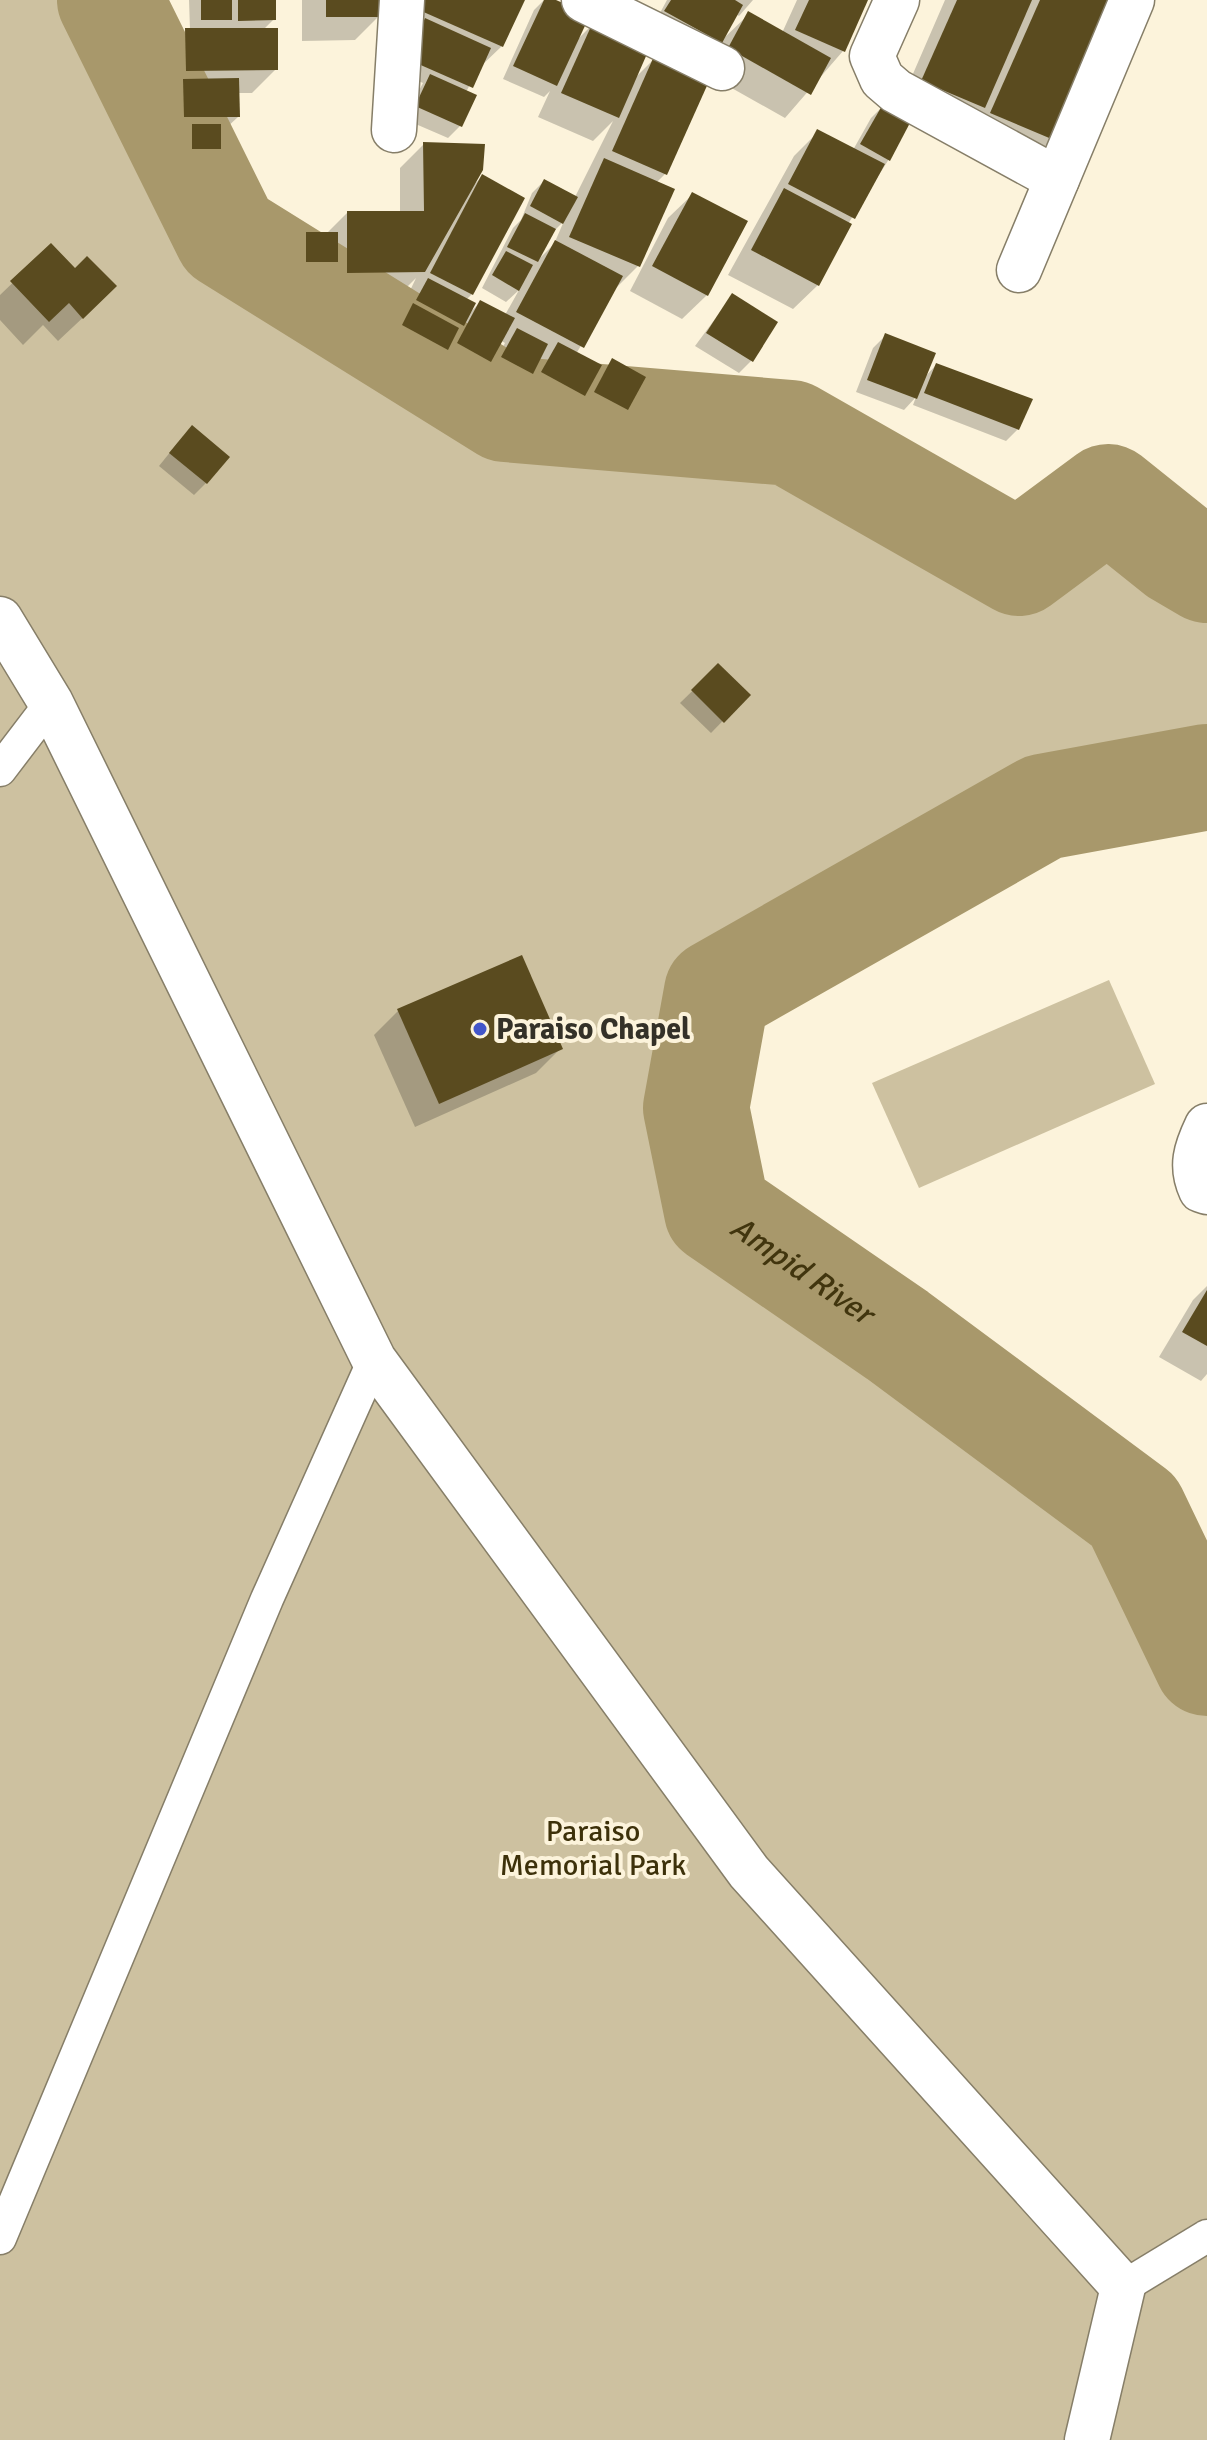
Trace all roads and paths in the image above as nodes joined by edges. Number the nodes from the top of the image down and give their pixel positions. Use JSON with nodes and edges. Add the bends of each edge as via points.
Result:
{"nodes":[{"id":1,"x":402,"y":0,"type":"edge"},
{"id":2,"x":584,"y":0,"type":"edge"},
{"id":3,"x":897,"y":0,"type":"edge"},
{"id":4,"x":1132,"y":0,"type":"edge"},
{"id":5,"x":638,"y":12,"type":"edge"},
{"id":6,"x":722,"y":68,"type":"dead end"},
{"id":7,"x":394,"y":130,"type":"dead end"},
{"id":8,"x":1057,"y":179,"type":"junction"},
{"id":9,"x":1019,"y":270,"type":"dead end"},
{"id":10,"x":0,"y":619,"type":"edge"},
{"id":11,"x":51,"y":703,"type":"junction"},
{"id":12,"x":0,"y":770,"type":"edge"},
{"id":13,"x":1207,"y":1126,"type":"edge"},
{"id":14,"x":1207,"y":1192,"type":"edge"},
{"id":15,"x":374,"y":1360,"type":"junction"},
{"id":16,"x":1207,"y":2236,"type":"edge"},
{"id":17,"x":0,"y":2238,"type":"edge"},
{"id":18,"x":1123,"y":2287,"type":"junction"},
{"id":19,"x":1087,"y":2440,"type":"edge"}],
"edges":[{"from":1,"to":7,"type":"street"},
{"from":2,"to":5,"type":"street"},
{"from":3,"to":8,"type":"street","via":[[872,56],[882,79]]},
{"from":4,"to":8,"type":"street"},
{"from":5,"to":6,"type":"street"},
{"from":8,"to":9,"type":"street"},
{"from":10,"to":11,"type":"street"},
{"from":11,"to":12,"type":"lane"},
{"from":11,"to":15,"type":"street"},
{"from":13,"to":14,"type":"street","via":[[1196,1150],[1194,1174]]},
{"from":15,"to":17,"type":"lane","via":[[267,1599]]},
{"from":15,"to":18,"type":"street","via":[[749,1872]]},
{"from":16,"to":18,"type":"lane"},
{"from":18,"to":19,"type":"street"}]}
